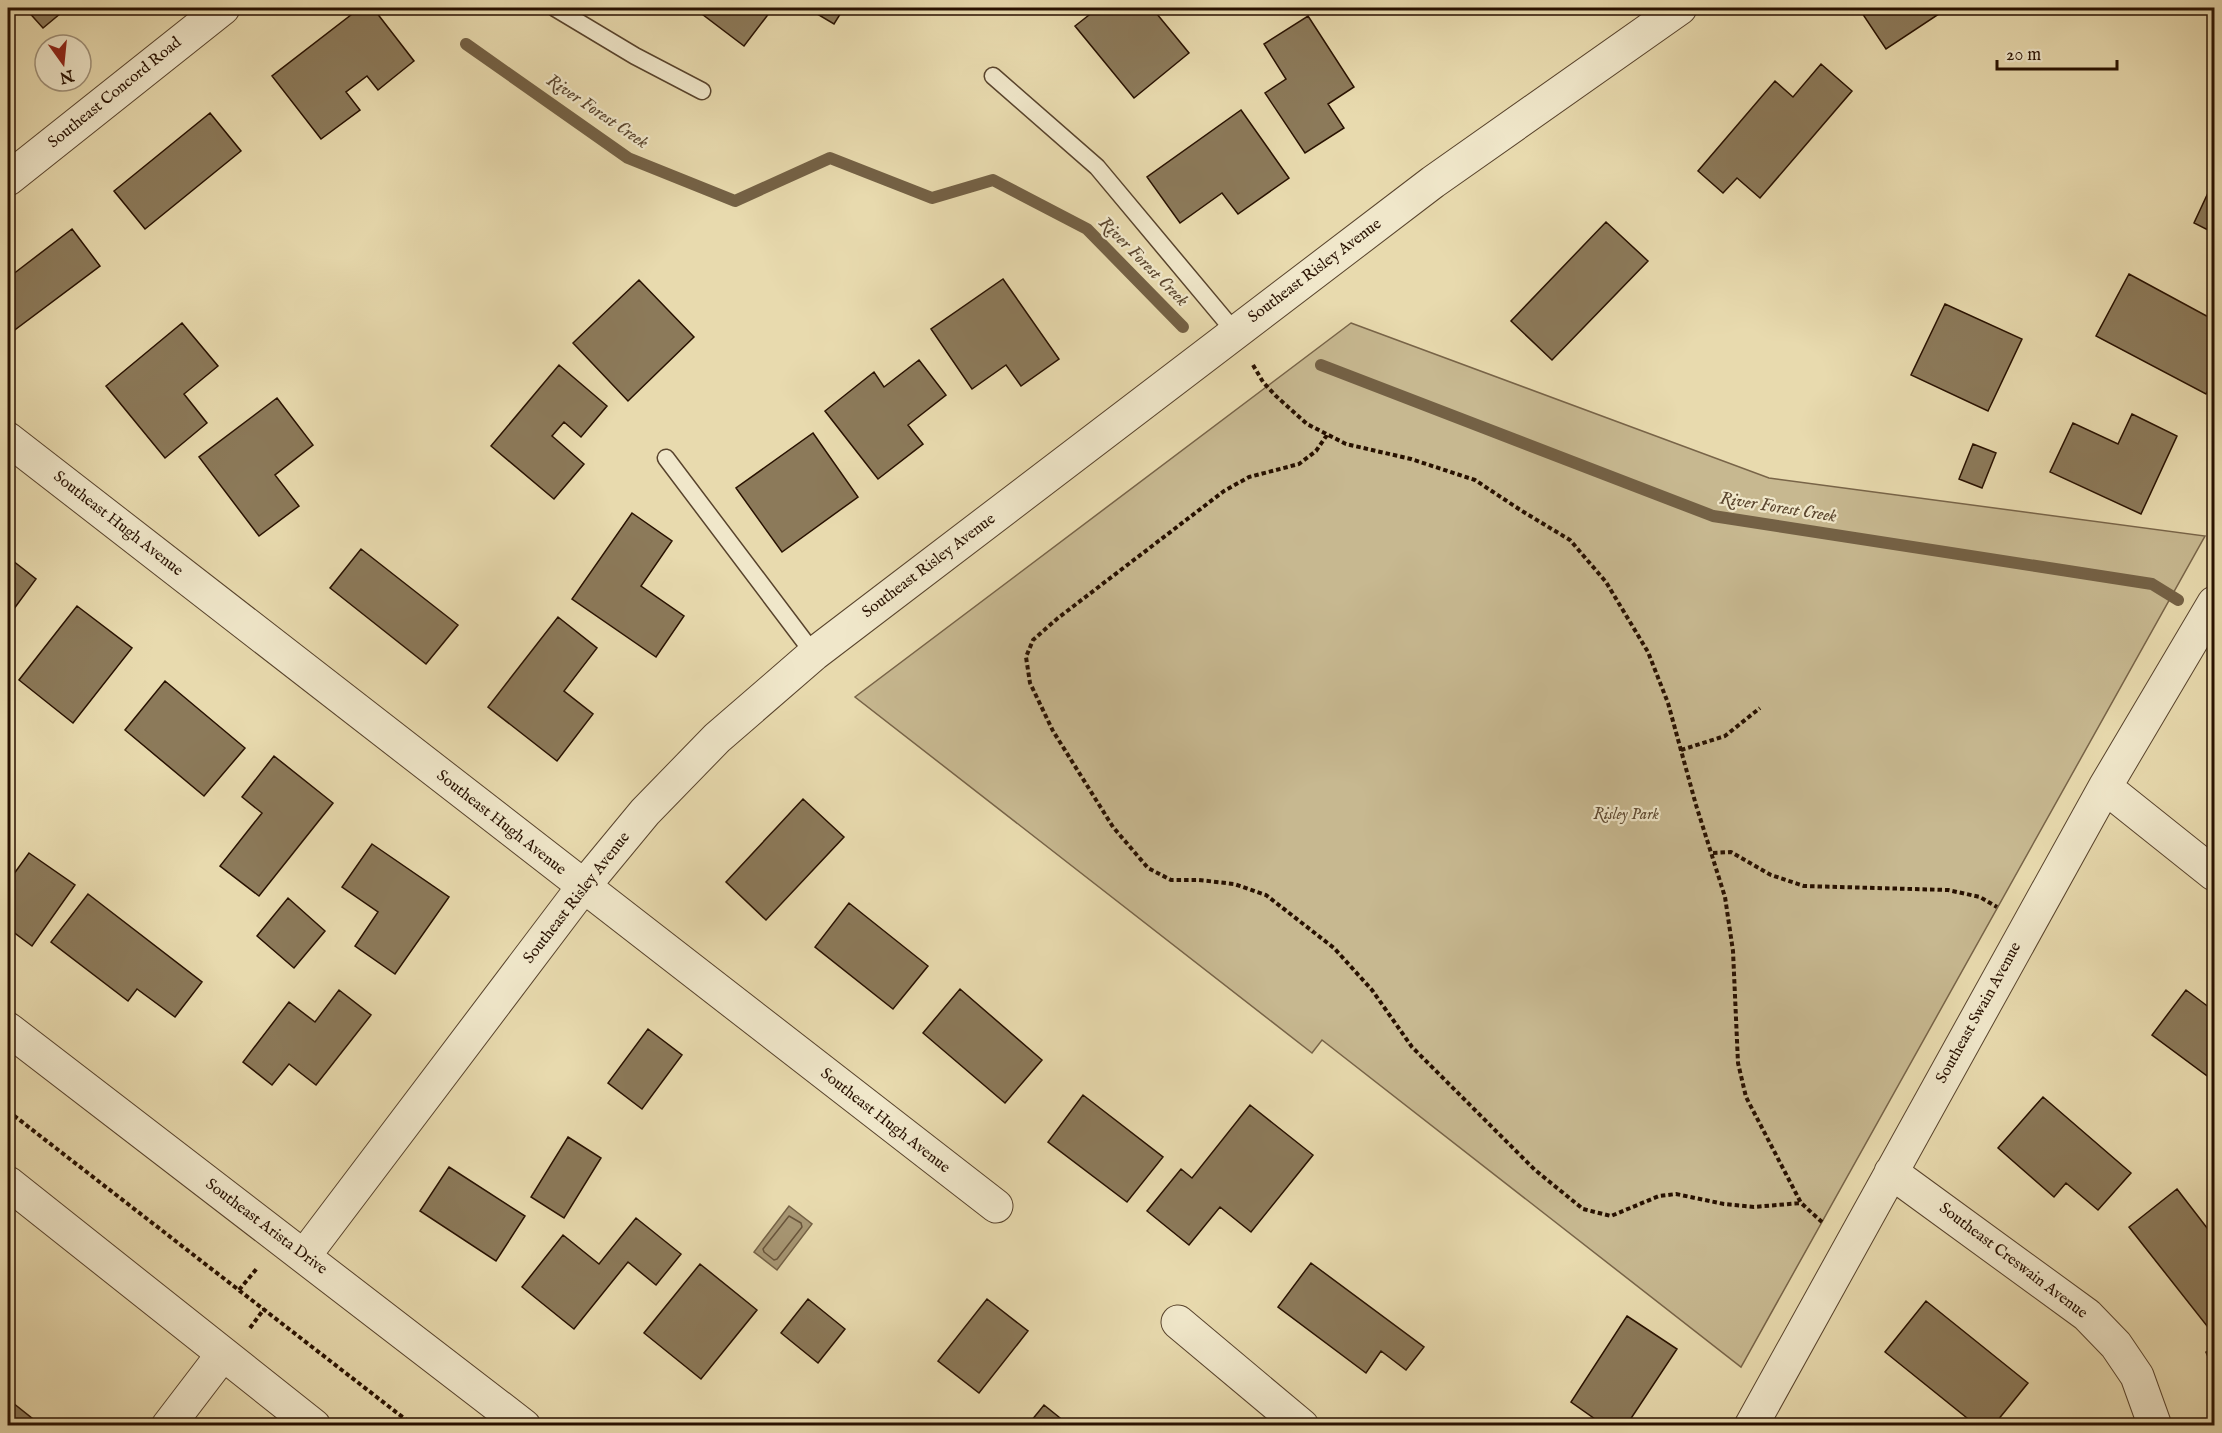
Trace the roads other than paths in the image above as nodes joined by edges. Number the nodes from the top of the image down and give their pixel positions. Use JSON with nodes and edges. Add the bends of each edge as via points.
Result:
{"nodes":[{"id":1,"x":223,"y":8,"type":"edge"},
{"id":2,"x":555,"y":8,"type":"edge"},
{"id":3,"x":1680,"y":8,"type":"edge"},
{"id":4,"x":993,"y":76,"type":"dead end"},
{"id":5,"x":702,"y":91,"type":"dead end"},
{"id":6,"x":8,"y":179,"type":"edge"},
{"id":7,"x":1235,"y":332,"type":"junction"},
{"id":8,"x":8,"y":439,"type":"edge"},
{"id":9,"x":666,"y":458,"type":"dead end"},
{"id":10,"x":2214,"y":603,"type":"edge"},
{"id":11,"x":814,"y":654,"type":"junction"},
{"id":12,"x":2105,"y":787,"type":"junction"},
{"id":13,"x":2214,"y":874,"type":"edge"},
{"id":14,"x":582,"y":887,"type":"junction"},
{"id":15,"x":8,"y":1029,"type":"edge"},
{"id":16,"x":1891,"y":1172,"type":"junction"},
{"id":17,"x":8,"y":1183,"type":"edge"},
{"id":18,"x":996,"y":1206,"type":"dead end"},
{"id":19,"x":304,"y":1256,"type":"junction"},
{"id":20,"x":1178,"y":1322,"type":"dead end"},
{"id":21,"x":223,"y":1354,"type":"junction"},
{"id":22,"x":168,"y":1425,"type":"edge"},
{"id":23,"x":314,"y":1425,"type":"edge"},
{"id":24,"x":524,"y":1425,"type":"edge"},
{"id":25,"x":1302,"y":1425,"type":"edge"},
{"id":26,"x":1750,"y":1425,"type":"edge"},
{"id":27,"x":2155,"y":1425,"type":"edge"}],
"edges":[{"from":1,"to":6,"type":"street","name":"Southeast Concord Road"},
{"from":2,"to":5,"type":"lane"},
{"from":3,"to":7,"type":"street","name":"Southeast Risley Avenue","via":[[1432,182]]},
{"from":4,"to":7,"type":"lane","via":[[1097,167]]},
{"from":7,"to":11,"type":"street","name":"Southeast Risley Avenue"},
{"from":8,"to":14,"type":"street","name":"Southeast Hugh Avenue"},
{"from":9,"to":11,"type":"lane"},
{"from":10,"to":12,"type":"street","name":"Southeast Swain Avenue"},
{"from":11,"to":14,"type":"street","name":"Southeast Risley Avenue","via":[[717,738],[645,812]]},
{"from":12,"to":13,"type":"street"},
{"from":12,"to":16,"type":"street","name":"Southeast Swain Avenue"},
{"from":14,"to":18,"type":"street","name":"Southeast Hugh Avenue"},
{"from":14,"to":19,"type":"street","name":"Southeast Risley Avenue"},
{"from":15,"to":19,"type":"street","name":"Southeast Arista Drive"},
{"from":16,"to":26,"type":"street","name":"Southeast Swain Avenue"},
{"from":16,"to":27,"type":"street","name":"Southeast Creswain Avenue","via":[[2087,1315],[2116,1345],[2137,1376]]},
{"from":17,"to":21,"type":"street"},
{"from":19,"to":24,"type":"street","name":"Southeast Arista Drive"},
{"from":20,"to":25,"type":"street"},
{"from":21,"to":22,"type":"street"},
{"from":21,"to":23,"type":"street"}]}
